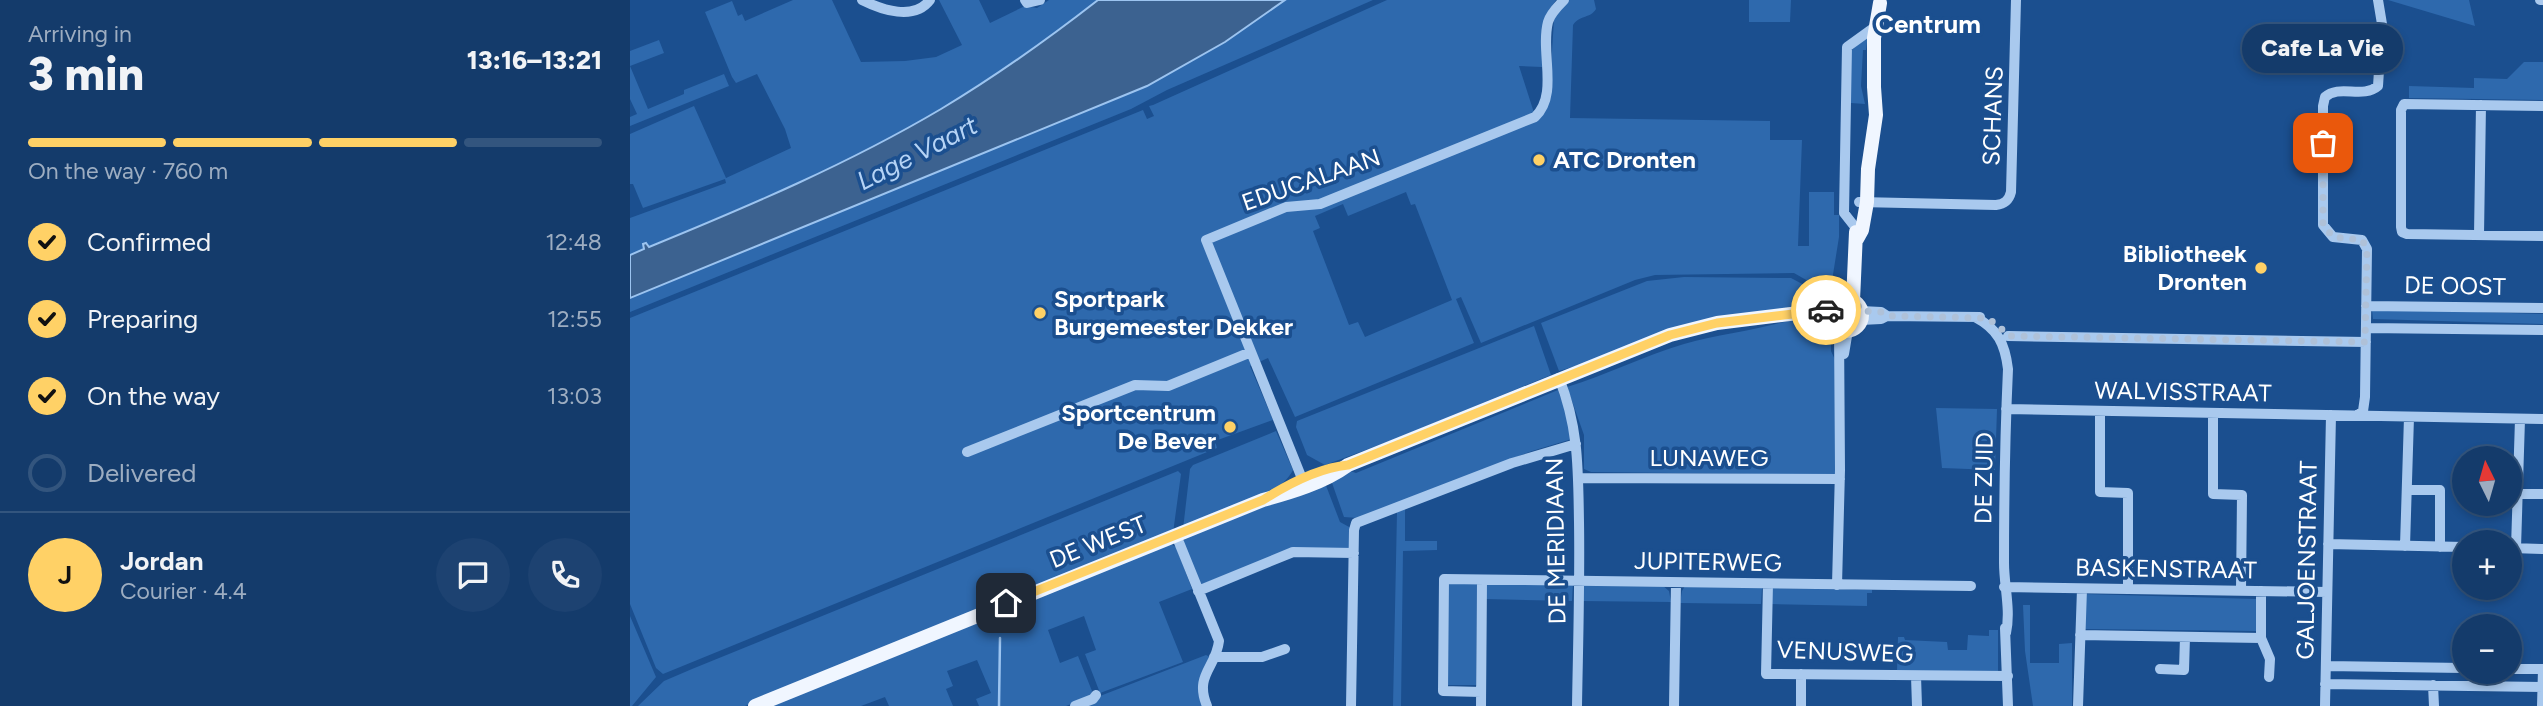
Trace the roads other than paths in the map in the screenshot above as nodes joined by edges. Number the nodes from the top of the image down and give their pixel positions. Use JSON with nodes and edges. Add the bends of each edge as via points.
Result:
{"nodes":[{"id":1,"x":862,"y":0,"type":"edge"},
{"id":2,"x":930,"y":0,"type":"edge"},
{"id":3,"x":1026,"y":0,"type":"edge"},
{"id":4,"x":1040,"y":0,"type":"edge"},
{"id":5,"x":1563,"y":0,"type":"edge"},
{"id":6,"x":2016,"y":0,"type":"edge"},
{"id":7,"x":2378,"y":0,"type":"edge"},
{"id":8,"x":1875,"y":2,"type":"edge"},
{"id":9,"x":1873,"y":34,"type":"junction"},
{"id":10,"x":2481,"y":105,"type":"junction"},
{"id":11,"x":2543,"y":106,"type":"edge"},
{"id":12,"x":1863,"y":202,"type":"junction"},
{"id":13,"x":1856,"y":233,"type":"junction"},
{"id":14,"x":2479,"y":235,"type":"junction"},
{"id":15,"x":2543,"y":236,"type":"edge"},
{"id":16,"x":2366,"y":306,"type":"junction"},
{"id":17,"x":1855,"y":308,"type":"junction"},
{"id":18,"x":2543,"y":308,"type":"edge"},
{"id":19,"x":1975,"y":317,"type":"junction"},
{"id":20,"x":1837,"y":322,"type":"junction"},
{"id":21,"x":2366,"y":328,"type":"junction"},
{"id":22,"x":2543,"y":330,"type":"edge"},
{"id":23,"x":2012,"y":335,"type":"junction"},
{"id":24,"x":2365,"y":342,"type":"junction"},
{"id":25,"x":1251,"y":352,"type":"junction"},
{"id":26,"x":2008,"y":369,"type":"junction"},
{"id":27,"x":1559,"y":379,"type":"junction"},
{"id":28,"x":2006,"y":409,"type":"junction"},
{"id":29,"x":2100,"y":411,"type":"junction"},
{"id":30,"x":2213,"y":413,"type":"junction"},
{"id":31,"x":2331,"y":415,"type":"junction"},
{"id":32,"x":2358,"y":415,"type":"junction"},
{"id":33,"x":2409,"y":417,"type":"junction"},
{"id":34,"x":2520,"y":419,"type":"junction"},
{"id":35,"x":2543,"y":419,"type":"edge"},
{"id":36,"x":1576,"y":444,"type":"junction"},
{"id":37,"x":2519,"y":446,"type":"edge"},
{"id":38,"x":967,"y":452,"type":"dead end"},
{"id":39,"x":1578,"y":478,"type":"junction"},
{"id":40,"x":1840,"y":479,"type":"junction"},
{"id":41,"x":1304,"y":483,"type":"junction"},
{"id":42,"x":2407,"y":490,"type":"junction"},
{"id":43,"x":2522,"y":494,"type":"edge"},
{"id":44,"x":2543,"y":494,"type":"edge"},
{"id":45,"x":1176,"y":535,"type":"junction"},
{"id":46,"x":2328,"y":544,"type":"junction"},
{"id":47,"x":2405,"y":546,"type":"junction"},
{"id":48,"x":2440,"y":547,"type":"junction"},
{"id":49,"x":2452,"y":547,"type":"edge"},
{"id":50,"x":2522,"y":548,"type":"edge"},
{"id":51,"x":2543,"y":549,"type":"edge"},
{"id":52,"x":1354,"y":553,"type":"junction"},
{"id":53,"x":1482,"y":580,"type":"junction"},
{"id":54,"x":1580,"y":581,"type":"junction"},
{"id":55,"x":1676,"y":583,"type":"junction"},
{"id":56,"x":1768,"y":584,"type":"junction"},
{"id":57,"x":1837,"y":585,"type":"junction"},
{"id":58,"x":1971,"y":586,"type":"dead end"},
{"id":59,"x":2004,"y":587,"type":"junction"},
{"id":60,"x":2082,"y":589,"type":"junction"},
{"id":61,"x":2128,"y":589,"type":"junction"},
{"id":62,"x":1198,"y":591,"type":"junction"},
{"id":63,"x":2241,"y":591,"type":"junction"},
{"id":64,"x":2261,"y":591,"type":"junction"},
{"id":65,"x":2327,"y":592,"type":"junction"},
{"id":66,"x":2080,"y":635,"type":"junction"},
{"id":67,"x":2185,"y":637,"type":"junction"},
{"id":68,"x":2261,"y":638,"type":"junction"},
{"id":69,"x":1285,"y":649,"type":"dead end"},
{"id":70,"x":1214,"y":657,"type":"junction"},
{"id":71,"x":2326,"y":666,"type":"junction"},
{"id":72,"x":2452,"y":668,"type":"edge"},
{"id":73,"x":2522,"y":668,"type":"edge"},
{"id":74,"x":2160,"y":669,"type":"dead end"},
{"id":75,"x":1801,"y":674,"type":"junction"},
{"id":76,"x":1916,"y":676,"type":"junction"},
{"id":77,"x":2008,"y":676,"type":"junction"},
{"id":78,"x":2269,"y":677,"type":"dead end"},
{"id":79,"x":2325,"y":684,"type":"junction"},
{"id":80,"x":2433,"y":685,"type":"junction"},
{"id":81,"x":2543,"y":687,"type":"edge"},
{"id":82,"x":1481,"y":692,"type":"junction"},
{"id":83,"x":1096,"y":695,"type":"dead end"},
{"id":84,"x":755,"y":706,"type":"edge"},
{"id":85,"x":1075,"y":706,"type":"edge"},
{"id":86,"x":1207,"y":706,"type":"edge"},
{"id":87,"x":1351,"y":706,"type":"edge"},
{"id":88,"x":1480,"y":706,"type":"edge"},
{"id":89,"x":1577,"y":706,"type":"edge"},
{"id":90,"x":1674,"y":706,"type":"edge"},
{"id":91,"x":1801,"y":706,"type":"edge"},
{"id":92,"x":1917,"y":706,"type":"edge"},
{"id":93,"x":2008,"y":706,"type":"edge"},
{"id":94,"x":2078,"y":706,"type":"edge"},
{"id":95,"x":2325,"y":706,"type":"edge"},
{"id":96,"x":2434,"y":706,"type":"edge"},
{"id":97,"x":2542,"y":706,"type":"edge"}],
"edges":[{"from":1,"to":2,"type":"street","via":[[900,12],[918,9]]},
{"from":3,"to":4,"type":"street"},
{"from":5,"to":25,"type":"street","name":"EDUCALAAN","via":[[1548,22],[1547,97],[1535,117],[1320,204],[1286,208],[1206,240]]},
{"from":6,"to":12,"type":"street","name":"SCHANS","via":[[2008,200],[2001,205]]},
{"from":7,"to":16,"type":"street","via":[[2382,24],[2378,86],[2368,92],[2332,92],[2323,106],[2322,219],[2333,237],[2357,238],[2366,244]]},
{"from":8,"to":9,"type":"main road"},
{"from":9,"to":12,"type":"main road","via":[[1872,127]]},
{"from":9,"to":13,"type":"street","via":[[1847,47],[1844,213]]},
{"from":10,"to":11,"type":"street"},
{"from":10,"to":14,"type":"street"},
{"from":10,"to":14,"type":"street","via":[[2407,103],[2401,110],[2402,232]]},
{"from":12,"to":13,"type":"main road","via":[[1862,230]]},
{"from":13,"to":17,"type":"main road","via":[[1848,279]]},
{"from":14,"to":15,"type":"street"},
{"from":16,"to":18,"type":"street","name":"DE OOST"},
{"from":16,"to":21,"type":"street"},
{"from":17,"to":19,"type":"street","via":[[1881,319]]},
{"from":17,"to":20,"type":"main road","via":[[1834,305]]},
{"from":17,"to":20,"type":"main road","via":[[1856,327]]},
{"from":19,"to":23,"type":"street","via":[[1991,320]]},
{"from":19,"to":26,"type":"street","name":"DE ZUID","via":[[2000,337]]},
{"from":20,"to":27,"type":"main road","name":"DE WEST","via":[[1797,315],[1717,323],[1670,335]]},
{"from":20,"to":40,"type":"street"},
{"from":21,"to":22,"type":"street","name":"DE OOST"},
{"from":21,"to":24,"type":"street"},
{"from":23,"to":24,"type":"street"},
{"from":23,"to":26,"type":"street","name":"DE ZUID"},
{"from":24,"to":32,"type":"street","via":[[2364,406]]},
{"from":25,"to":38,"type":"street","via":[[1168,386],[1135,385]]},
{"from":25,"to":41,"type":"street","name":"EDUCALAAN"},
{"from":26,"to":28,"type":"street","name":"DE ZUID"},
{"from":27,"to":36,"type":"street","name":"DE MERIDIAAN"},
{"from":27,"to":41,"type":"main road","name":"DE WEST"},
{"from":28,"to":29,"type":"street","name":"WALVISSTRAAT"},
{"from":28,"to":59,"type":"street","name":"DE ZUID"},
{"from":29,"to":30,"type":"street","name":"WALVISSTRAAT"},
{"from":29,"to":61,"type":"street","via":[[2099,492],[2128,493]]},
{"from":30,"to":31,"type":"street","name":"WALVISSTRAAT"},
{"from":30,"to":63,"type":"street","via":[[2213,494],[2242,495]]},
{"from":31,"to":32,"type":"street","name":"WALVISSTRAAT"},
{"from":31,"to":46,"type":"street","name":"GALJOENSTRAAT"},
{"from":32,"to":33,"type":"street","name":"WALVISSTRAAT"},
{"from":33,"to":34,"type":"street","name":"WALVISSTRAAT"},
{"from":33,"to":42,"type":"street"},
{"from":34,"to":35,"type":"street","name":"WALVISSTRAAT"},
{"from":34,"to":37,"type":"street"},
{"from":36,"to":39,"type":"street","name":"DE MERIDIAAN"},
{"from":36,"to":52,"type":"street","via":[[1512,463],[1358,522],[1353,530]]},
{"from":39,"to":40,"type":"street","name":"LUNAWEG"},
{"from":39,"to":54,"type":"street","name":"DE MERIDIAAN"},
{"from":40,"to":57,"type":"street"},
{"from":41,"to":45,"type":"main road","name":"DE WEST"},
{"from":42,"to":47,"type":"street"},
{"from":42,"to":48,"type":"street","via":[[2440,490]]},
{"from":43,"to":44,"type":"street"},
{"from":45,"to":62,"type":"street"},
{"from":45,"to":84,"type":"main road","name":"DE WEST"},
{"from":46,"to":47,"type":"street"},
{"from":46,"to":65,"type":"street","name":"GALJOENSTRAAT"},
{"from":47,"to":48,"type":"street"},
{"from":48,"to":49,"type":"street"},
{"from":50,"to":51,"type":"street"},
{"from":52,"to":62,"type":"street","via":[[1293,552]]},
{"from":52,"to":87,"type":"street"},
{"from":53,"to":54,"type":"street","name":"JUPITERWEG"},
{"from":53,"to":82,"type":"street"},
{"from":53,"to":82,"type":"street","name":"JUPITERWEG","via":[[1444,579],[1443,691]]},
{"from":54,"to":55,"type":"street","name":"JUPITERWEG"},
{"from":54,"to":89,"type":"street","name":"DE MERIDIAAN"},
{"from":55,"to":56,"type":"street","name":"JUPITERWEG"},
{"from":55,"to":90,"type":"street"},
{"from":56,"to":57,"type":"street","name":"JUPITERWEG"},
{"from":56,"to":75,"type":"street","name":"VENUSWEG","via":[[1766,674]]},
{"from":57,"to":58,"type":"street","name":"JUPITERWEG"},
{"from":59,"to":60,"type":"street","name":"BASKENSTRAAT"},
{"from":59,"to":77,"type":"street","name":"DE ZUID","via":[[2001,604]]},
{"from":60,"to":61,"type":"street","name":"BASKENSTRAAT"},
{"from":60,"to":66,"type":"street"},
{"from":61,"to":63,"type":"street","name":"BASKENSTRAAT"},
{"from":62,"to":70,"type":"street","via":[[1219,641]]},
{"from":63,"to":64,"type":"street","name":"BASKENSTRAAT"},
{"from":64,"to":65,"type":"street","name":"BASKENSTRAAT"},
{"from":64,"to":68,"type":"street"},
{"from":65,"to":71,"type":"street","name":"GALJOENSTRAAT"},
{"from":66,"to":67,"type":"street"},
{"from":66,"to":94,"type":"street"},
{"from":67,"to":68,"type":"street"},
{"from":67,"to":74,"type":"street","via":[[2184,670]]},
{"from":68,"to":78,"type":"street","via":[[2270,659]]},
{"from":69,"to":70,"type":"street","via":[[1262,657]]},
{"from":70,"to":86,"type":"street","via":[[1202,684]]},
{"from":71,"to":72,"type":"street"},
{"from":71,"to":79,"type":"street","name":"GALJOENSTRAAT"},
{"from":73,"to":81,"type":"street","via":[[2543,669]]},
{"from":75,"to":76,"type":"street","name":"VENUSWEG"},
{"from":75,"to":91,"type":"street"},
{"from":76,"to":77,"type":"street","name":"VENUSWEG"},
{"from":76,"to":92,"type":"street"},
{"from":77,"to":93,"type":"street","name":"DE ZUID"},
{"from":79,"to":80,"type":"street"},
{"from":79,"to":95,"type":"street","name":"GALJOENSTRAAT"},
{"from":80,"to":81,"type":"street"},
{"from":80,"to":96,"type":"street"},
{"from":81,"to":97,"type":"street"},
{"from":82,"to":88,"type":"street"},
{"from":83,"to":85,"type":"street"}]}
